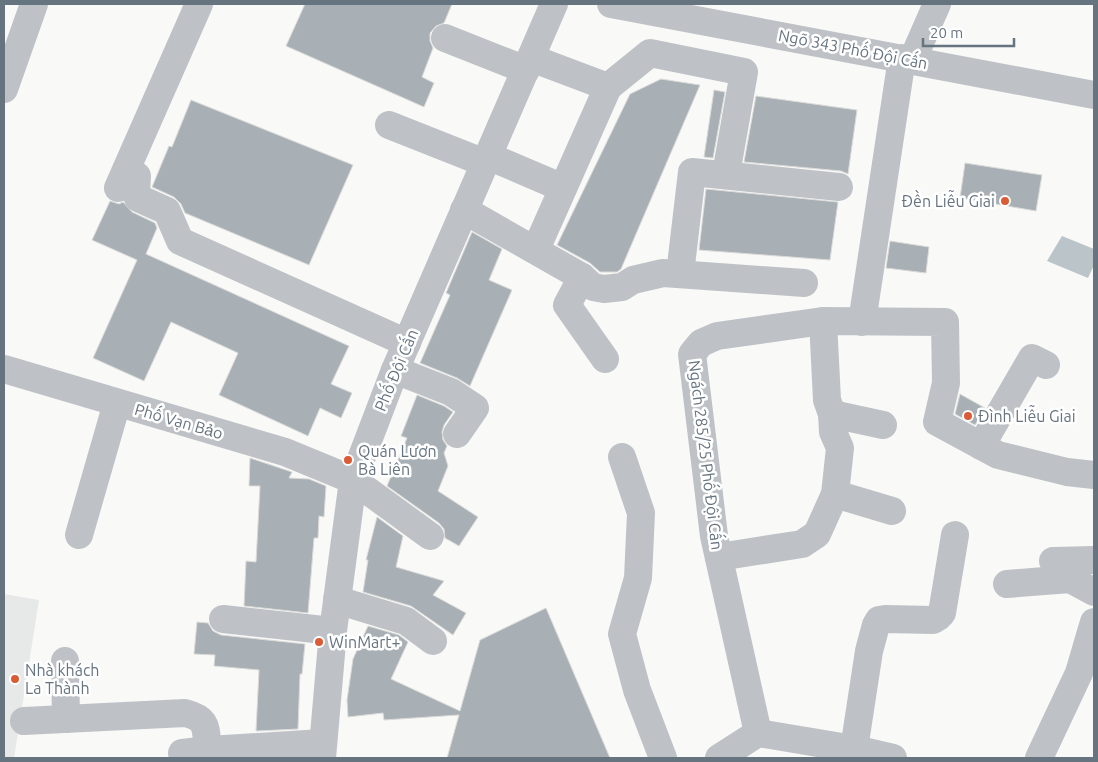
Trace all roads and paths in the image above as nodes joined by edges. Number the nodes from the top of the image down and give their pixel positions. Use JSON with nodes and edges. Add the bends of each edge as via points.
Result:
{"nodes":[{"id":1,"x":34,"y":4,"type":"edge"},
{"id":2,"x":199,"y":4,"type":"edge"},
{"id":3,"x":554,"y":4,"type":"edge"},
{"id":4,"x":611,"y":4,"type":"edge"},
{"id":5,"x":937,"y":4,"type":"edge"},
{"id":6,"x":445,"y":38,"type":"dead end"},
{"id":7,"x":907,"y":59,"type":"junction"},
{"id":8,"x":528,"y":64,"type":"junction"},
{"id":9,"x":608,"y":87,"type":"junction"},
{"id":10,"x":4,"y":89,"type":"edge"},
{"id":11,"x":1094,"y":95,"type":"edge"},
{"id":12,"x":388,"y":125,"type":"dead end"},
{"id":13,"x":487,"y":160,"type":"junction"},
{"id":14,"x":726,"y":174,"type":"junction"},
{"id":15,"x":839,"y":186,"type":"dead end"},
{"id":16,"x":563,"y":188,"type":"junction"},
{"id":17,"x":464,"y":210,"type":"junction"},
{"id":18,"x":541,"y":238,"type":"dead end"},
{"id":19,"x":680,"y":274,"type":"junction"},
{"id":20,"x":582,"y":277,"type":"junction"},
{"id":21,"x":804,"y":283,"type":"dead end"},
{"id":22,"x":823,"y":321,"type":"junction"},
{"id":23,"x":862,"y":322,"type":"junction"},
{"id":24,"x":407,"y":343,"type":"junction"},
{"id":25,"x":605,"y":359,"type":"dead end"},
{"id":26,"x":1046,"y":364,"type":"dead end"},
{"id":27,"x":4,"y":369,"type":"edge"},
{"id":28,"x":395,"y":370,"type":"junction"},
{"id":29,"x":117,"y":403,"type":"junction"},
{"id":30,"x":832,"y":414,"type":"junction"},
{"id":31,"x":883,"y":425,"type":"dead end"},
{"id":32,"x":457,"y":434,"type":"dead end"},
{"id":33,"x":981,"y":446,"type":"junction"},
{"id":34,"x":622,"y":457,"type":"dead end"},
{"id":35,"x":1094,"y":475,"type":"edge"},
{"id":36,"x":353,"y":480,"type":"junction"},
{"id":37,"x":836,"y":494,"type":"junction"},
{"id":38,"x":892,"y":511,"type":"dead end"},
{"id":39,"x":955,"y":534,"type":"dead end"},
{"id":40,"x":79,"y":535,"type":"dead end"},
{"id":41,"x":430,"y":536,"type":"dead end"},
{"id":42,"x":719,"y":558,"type":"junction"},
{"id":43,"x":1094,"y":560,"type":"edge"},
{"id":44,"x":1053,"y":561,"type":"dead end"},
{"id":45,"x":1007,"y":584,"type":"dead end"},
{"id":46,"x":1094,"y":592,"type":"edge"},
{"id":47,"x":337,"y":600,"type":"junction"},
{"id":48,"x":223,"y":619,"type":"dead end"},
{"id":49,"x":1094,"y":622,"type":"edge"},
{"id":50,"x":333,"y":631,"type":"junction"},
{"id":51,"x":433,"y":641,"type":"dead end"},
{"id":52,"x":65,"y":661,"type":"dead end"},
{"id":53,"x":1087,"y":676,"type":"edge"},
{"id":54,"x":66,"y":719,"type":"junction"},
{"id":55,"x":24,"y":721,"type":"dead end"},
{"id":56,"x":758,"y":734,"type":"junction"},
{"id":57,"x":854,"y":749,"type":"junction"},
{"id":58,"x":208,"y":750,"type":"junction"},
{"id":59,"x":322,"y":751,"type":"edge"},
{"id":60,"x":183,"y":758,"type":"edge"},
{"id":61,"x":663,"y":758,"type":"edge"},
{"id":62,"x":719,"y":758,"type":"edge"},
{"id":63,"x":893,"y":758,"type":"edge"},
{"id":64,"x":1039,"y":758,"type":"edge"}],
"edges":[{"from":1,"to":10,"type":"street"},
{"from":2,"to":24,"type":"street","via":[[128,182],[138,198],[167,211],[180,242]]},
{"from":3,"to":8,"type":"street","name":"Phố Đội Cấn"},
{"from":4,"to":7,"type":"street","name":"Ngõ 343 Phố Đội Cấn"},
{"from":5,"to":7,"type":"street"},
{"from":6,"to":8,"type":"street"},
{"from":7,"to":11,"type":"street","name":"Ngõ 343 Phố Đội Cấn"},
{"from":7,"to":23,"type":"street","via":[[890,131]]},
{"from":8,"to":9,"type":"street"},
{"from":8,"to":13,"type":"street","name":"Phố Đội Cấn"},
{"from":9,"to":14,"type":"street","via":[[650,53],[744,72]]},
{"from":9,"to":16,"type":"street"},
{"from":12,"to":13,"type":"street"},
{"from":13,"to":16,"type":"street"},
{"from":13,"to":17,"type":"street","name":"Phố Đội Cấn"},
{"from":14,"to":15,"type":"street"},
{"from":14,"to":19,"type":"street","via":[[692,172]]},
{"from":16,"to":18,"type":"street"},
{"from":17,"to":20,"type":"street"},
{"from":17,"to":24,"type":"street","name":"Phố Đội Cấn"},
{"from":19,"to":20,"type":"street","via":[[663,273],[612,289],[593,287]]},
{"from":19,"to":21,"type":"street"},
{"from":20,"to":25,"type":"street","via":[[567,305]]},
{"from":22,"to":23,"type":"street","name":"Ngách 285/25 Phố Đội Cấn"},
{"from":22,"to":30,"type":"street","via":[[827,400]]},
{"from":22,"to":42,"type":"street","name":"Ngách 285/25 Phố Đội Cấn","via":[[717,336],[701,343],[692,354]]},
{"from":23,"to":33,"type":"street","name":"Ngách 285/25 Phố Đội Cấn","via":[[945,322],[946,383],[936,422]]},
{"from":24,"to":28,"type":"street","name":"Phố Đội Cấn"},
{"from":26,"to":33,"type":"street","via":[[1032,358]]},
{"from":27,"to":29,"type":"street","name":"Phố Vạn Bảo"},
{"from":28,"to":32,"type":"street","via":[[451,392],[475,408]]},
{"from":28,"to":36,"type":"street","name":"Phố Đội Cấn"},
{"from":29,"to":36,"type":"street","name":"Phố Vạn Bảo","via":[[285,452]]},
{"from":29,"to":40,"type":"street"},
{"from":30,"to":31,"type":"street"},
{"from":30,"to":37,"type":"street","via":[[833,432],[840,448]]},
{"from":33,"to":35,"type":"street","via":[[998,455],[1067,472]]},
{"from":34,"to":61,"type":"street","via":[[640,513],[638,578],[622,634],[637,690]]},
{"from":36,"to":41,"type":"street","name":"Phố Vạn Bảo"},
{"from":36,"to":47,"type":"street","name":"Phố Đội Cấn"},
{"from":37,"to":38,"type":"street"},
{"from":37,"to":42,"type":"street","via":[[817,534],[802,544]]},
{"from":39,"to":57,"type":"street","via":[[942,612],[938,617],[933,620],[885,618],[876,625]]},
{"from":42,"to":56,"type":"street","name":"Ngách 285/25 Phố Đội Cấn"},
{"from":43,"to":44,"type":"street"},
{"from":45,"to":46,"type":"street","via":[[1070,580]]},
{"from":47,"to":50,"type":"street","name":"Phố Đội Cấn"},
{"from":47,"to":51,"type":"street","via":[[406,621]]},
{"from":48,"to":50,"type":"street"},
{"from":49,"to":53,"type":"street"},
{"from":50,"to":59,"type":"street","name":"Phố Đội Cấn"},
{"from":52,"to":54,"type":"street"},
{"from":53,"to":64,"type":"street"},
{"from":54,"to":55,"type":"street"},
{"from":54,"to":58,"type":"street","via":[[185,713],[197,716],[205,724]]},
{"from":56,"to":57,"type":"street"},
{"from":56,"to":62,"type":"street"},
{"from":57,"to":63,"type":"street"},
{"from":58,"to":59,"type":"street"},
{"from":58,"to":60,"type":"street","via":[[182,753]]}]}
